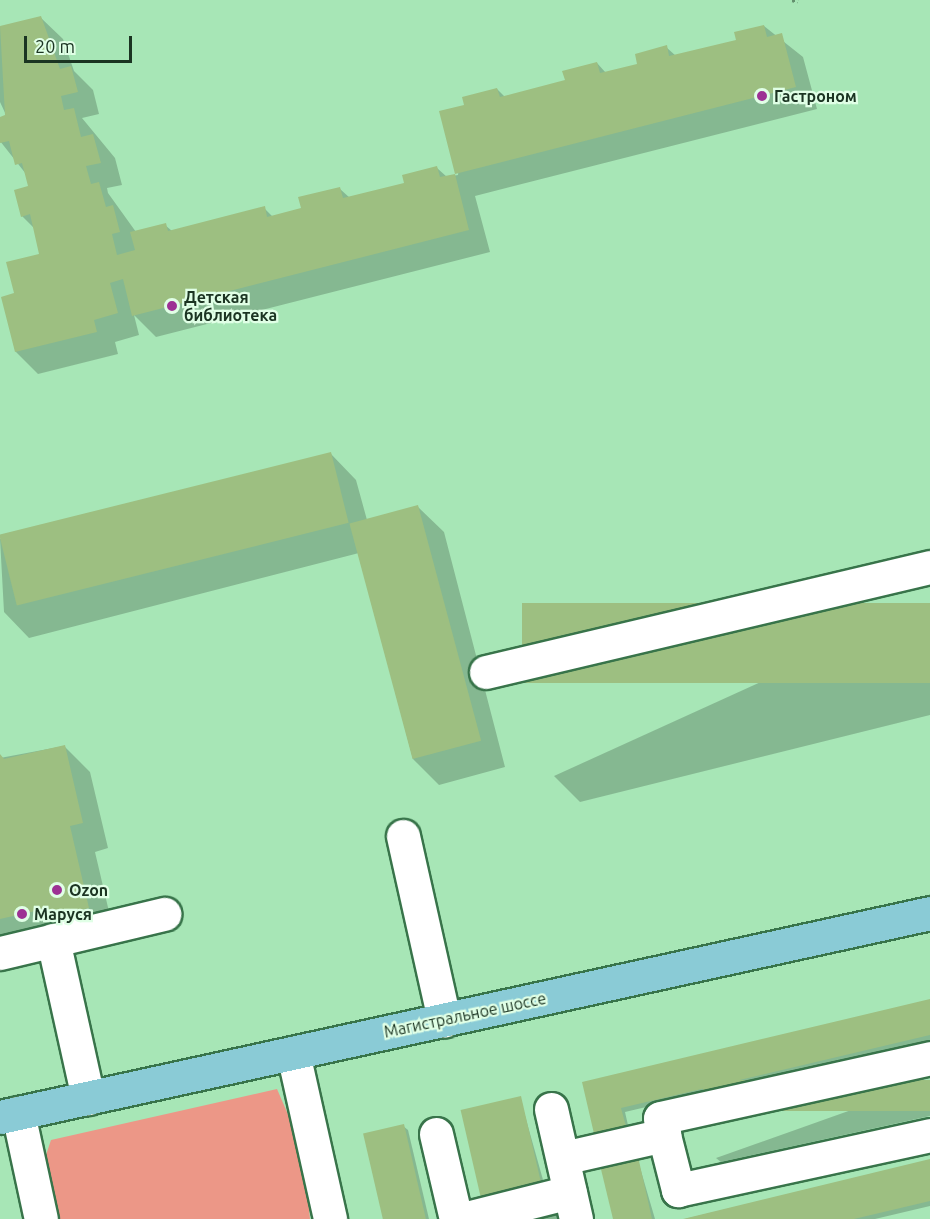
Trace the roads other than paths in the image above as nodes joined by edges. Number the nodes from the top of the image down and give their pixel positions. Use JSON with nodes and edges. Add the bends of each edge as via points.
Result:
{"nodes":[{"id":1,"x":930,"y":567,"type":"edge"},
{"id":2,"x":486,"y":672,"type":"dead end"},
{"id":3,"x":403,"y":836,"type":"dead end"},
{"id":4,"x":164,"y":914,"type":"dead end"},
{"id":5,"x":930,"y":914,"type":"edge"},
{"id":6,"x":53,"y":940,"type":"junction"},
{"id":7,"x":0,"y":953,"type":"edge"},
{"id":8,"x":444,"y":1020,"type":"junction"},
{"id":9,"x":293,"y":1053,"type":"junction"},
{"id":10,"x":930,"y":1058,"type":"edge"},
{"id":11,"x":88,"y":1098,"type":"junction"},
{"id":12,"x":552,"y":1109,"type":"dead end"},
{"id":13,"x":9,"y":1115,"type":"edge"},
{"id":14,"x":435,"y":1134,"type":"dead end"},
{"id":15,"x":664,"y":1135,"type":"junction"},
{"id":16,"x":930,"y":1135,"type":"edge"},
{"id":17,"x":562,"y":1158,"type":"junction"},
{"id":18,"x":573,"y":1206,"type":"edge"},
{"id":19,"x":41,"y":1219,"type":"edge"},
{"id":20,"x":330,"y":1219,"type":"edge"},
{"id":21,"x":456,"y":1219,"type":"edge"},
{"id":22,"x":463,"y":1219,"type":"edge"}],
"edges":[{"from":1,"to":2,"type":"lane"},
{"from":3,"to":8,"type":"lane"},
{"from":4,"to":6,"type":"lane"},
{"from":5,"to":8,"type":"main road","name":"Магистральное шоссе"},
{"from":6,"to":7,"type":"lane"},
{"from":6,"to":11,"type":"lane"},
{"from":8,"to":9,"type":"main road","name":"Магистральное шоссе"},
{"from":9,"to":11,"type":"main road","name":"Магистральное шоссе"},
{"from":9,"to":20,"type":"lane"},
{"from":10,"to":15,"type":"lane","via":[[660,1118]]},
{"from":11,"to":13,"type":"main road","name":"Магистральное шоссе"},
{"from":12,"to":17,"type":"lane"},
{"from":13,"to":19,"type":"lane"},
{"from":14,"to":21,"type":"lane"},
{"from":15,"to":16,"type":"lane","via":[[678,1190]]},
{"from":15,"to":17,"type":"lane"},
{"from":17,"to":18,"type":"lane"},
{"from":18,"to":22,"type":"lane"}]}
